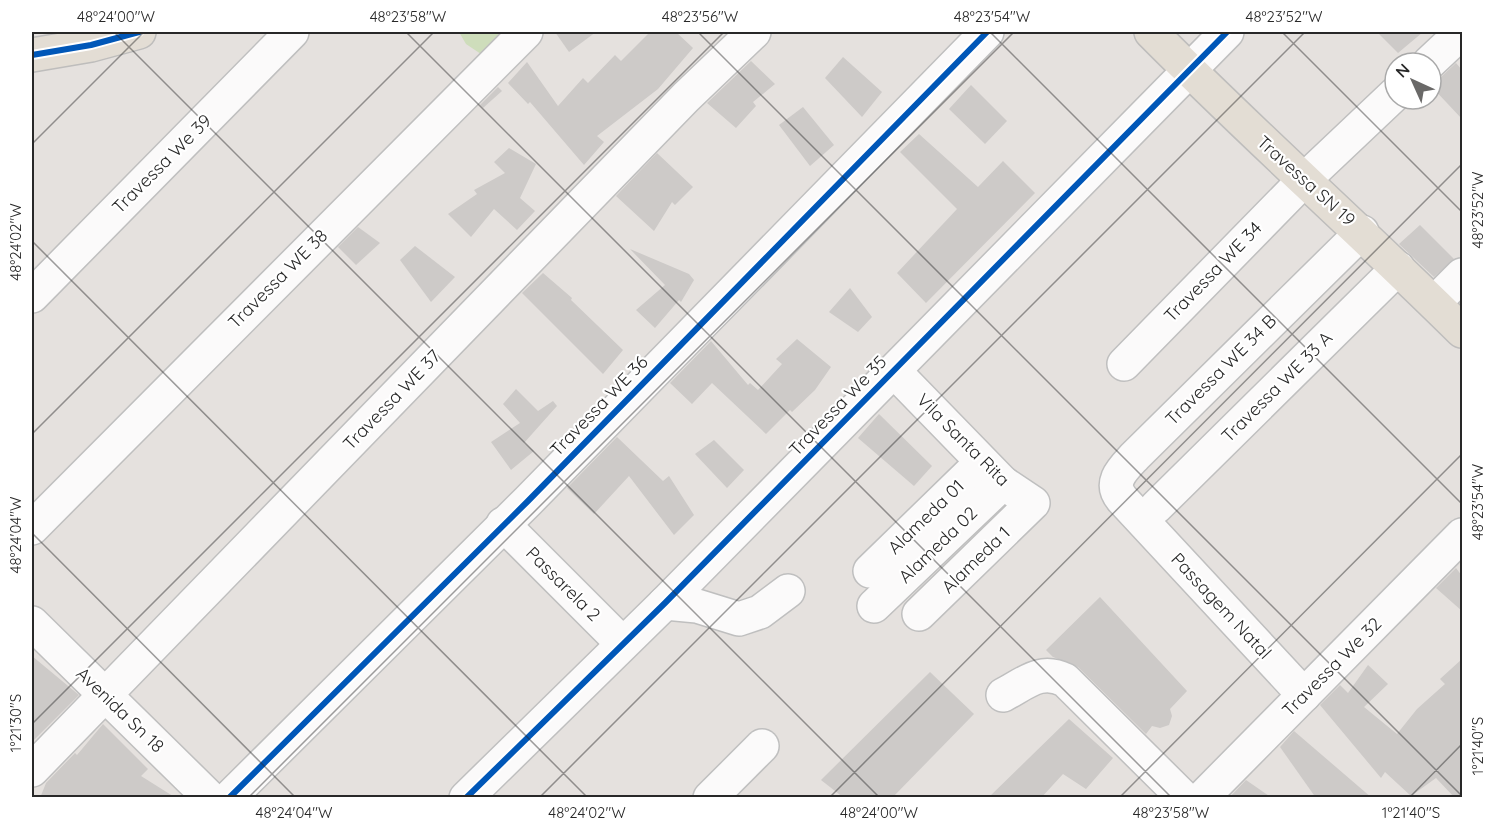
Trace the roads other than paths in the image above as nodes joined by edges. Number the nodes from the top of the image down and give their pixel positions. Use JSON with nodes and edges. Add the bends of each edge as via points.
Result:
{"nodes":[{"id":1,"x":139,"y":32,"type":"edge"},
{"id":2,"x":291,"y":32,"type":"edge"},
{"id":3,"x":526,"y":32,"type":"edge"},
{"id":4,"x":754,"y":32,"type":"edge"},
{"id":5,"x":987,"y":32,"type":"edge"},
{"id":6,"x":1151,"y":32,"type":"edge"},
{"id":7,"x":1227,"y":32,"type":"edge"},
{"id":8,"x":1462,"y":32,"type":"edge"},
{"id":9,"x":1442,"y":51,"type":"edge"},
{"id":10,"x":32,"y":56,"type":"edge"},
{"id":11,"x":1189,"y":70,"type":"junction"},
{"id":12,"x":1383,"y":105,"type":"edge"},
{"id":13,"x":1303,"y":181,"type":"junction"},
{"id":14,"x":1362,"y":232,"type":"junction"},
{"id":15,"x":1398,"y":268,"type":"junction"},
{"id":16,"x":1462,"y":275,"type":"edge"},
{"id":17,"x":32,"y":296,"type":"edge"},
{"id":18,"x":1434,"y":303,"type":"junction"},
{"id":19,"x":1462,"y":331,"type":"edge"},
{"id":20,"x":1124,"y":364,"type":"dead end"},
{"id":21,"x":894,"y":371,"type":"junction"},
{"id":22,"x":992,"y":472,"type":"junction"},
{"id":23,"x":1032,"y":505,"type":"joint"},
{"id":24,"x":1147,"y":512,"type":"junction"},
{"id":25,"x":503,"y":524,"type":"junction"},
{"id":26,"x":32,"y":528,"type":"edge"},
{"id":27,"x":1462,"y":535,"type":"edge"},
{"id":28,"x":870,"y":571,"type":"dead end"},
{"id":29,"x":788,"y":591,"type":"dead end"},
{"id":30,"x":665,"y":603,"type":"junction"},
{"id":31,"x":874,"y":606,"type":"dead end"},
{"id":32,"x":919,"y":614,"type":"dead end"},
{"id":33,"x":32,"y":623,"type":"edge"},
{"id":34,"x":622,"y":644,"type":"junction"},
{"id":35,"x":104,"y":695,"type":"junction"},
{"id":36,"x":1003,"y":695,"type":"dead end"},
{"id":37,"x":1304,"y":695,"type":"junction"},
{"id":38,"x":762,"y":746,"type":"dead end"},
{"id":39,"x":32,"y":770,"type":"edge"},
{"id":40,"x":210,"y":798,"type":"edge"},
{"id":41,"x":229,"y":798,"type":"edge"},
{"id":42,"x":466,"y":798,"type":"edge"},
{"id":43,"x":710,"y":798,"type":"edge"},
{"id":44,"x":1184,"y":798,"type":"edge"},
{"id":45,"x":1202,"y":798,"type":"edge"}],
"edges":[{"from":1,"to":10,"type":"main road"},
{"from":2,"to":17,"type":"street","name":"Travessa We 39"},
{"from":3,"to":26,"type":"street","name":"Travessa WE 38"},
{"from":4,"to":35,"type":"street","name":"Travessa WE 37","via":[[686,97]]},
{"from":5,"to":25,"type":"street","name":"Travessa WE 36"},
{"from":6,"to":11,"type":"main road","name":"Travessa SN 19"},
{"from":7,"to":11,"type":"street","name":"Travessa We 35"},
{"from":8,"to":9,"type":"street"},
{"from":11,"to":13,"type":"main road","name":"Travessa SN 19"},
{"from":11,"to":21,"type":"street","name":"Travessa We 35"},
{"from":12,"to":13,"type":"street"},
{"from":13,"to":14,"type":"main road","name":"Travessa SN 19"},
{"from":13,"to":20,"type":"street","name":"Travessa WE 34"},
{"from":14,"to":15,"type":"main road","name":"Travessa SN 19"},
{"from":14,"to":24,"type":"street","name":"Travessa WE 34 B","via":[[1119,473],[1116,492]]},
{"from":15,"to":18,"type":"main road","name":"Travessa SN 19"},
{"from":15,"to":24,"type":"street","name":"Travessa WE 33 A"},
{"from":16,"to":18,"type":"street"},
{"from":18,"to":19,"type":"main road","name":"Travessa SN 19"},
{"from":21,"to":22,"type":"street","name":"Vila Santa Rita"},
{"from":21,"to":30,"type":"street","name":"Travessa We 35"},
{"from":22,"to":23,"type":"street","name":"Vila Santa Rita"},
{"from":22,"to":28,"type":"street","name":"Alameda 01"},
{"from":22,"to":31,"type":"street","name":"Alameda 02"},
{"from":23,"to":32,"type":"street","name":"Alameda 1"},
{"from":24,"to":37,"type":"street","name":"Passagem Natal"},
{"from":25,"to":34,"type":"street","name":"Passarela 2"},
{"from":25,"to":41,"type":"street","name":"Travessa WE 36"},
{"from":27,"to":37,"type":"street","name":"Travessa We 32"},
{"from":29,"to":30,"type":"street","via":[[760,612],[739,619],[697,606]]},
{"from":30,"to":34,"type":"street","name":"Travessa We 35"},
{"from":33,"to":35,"type":"street","name":"Avenida Sn 18"},
{"from":34,"to":42,"type":"street","name":"Travessa We 35"},
{"from":35,"to":39,"type":"street","name":"Travessa WE 37"},
{"from":35,"to":40,"type":"street","name":"Avenida Sn 18"},
{"from":36,"to":44,"type":"street","via":[[1042,674],[1065,680]]},
{"from":37,"to":45,"type":"street","name":"Travessa We 32"},
{"from":38,"to":43,"type":"street"}]}
